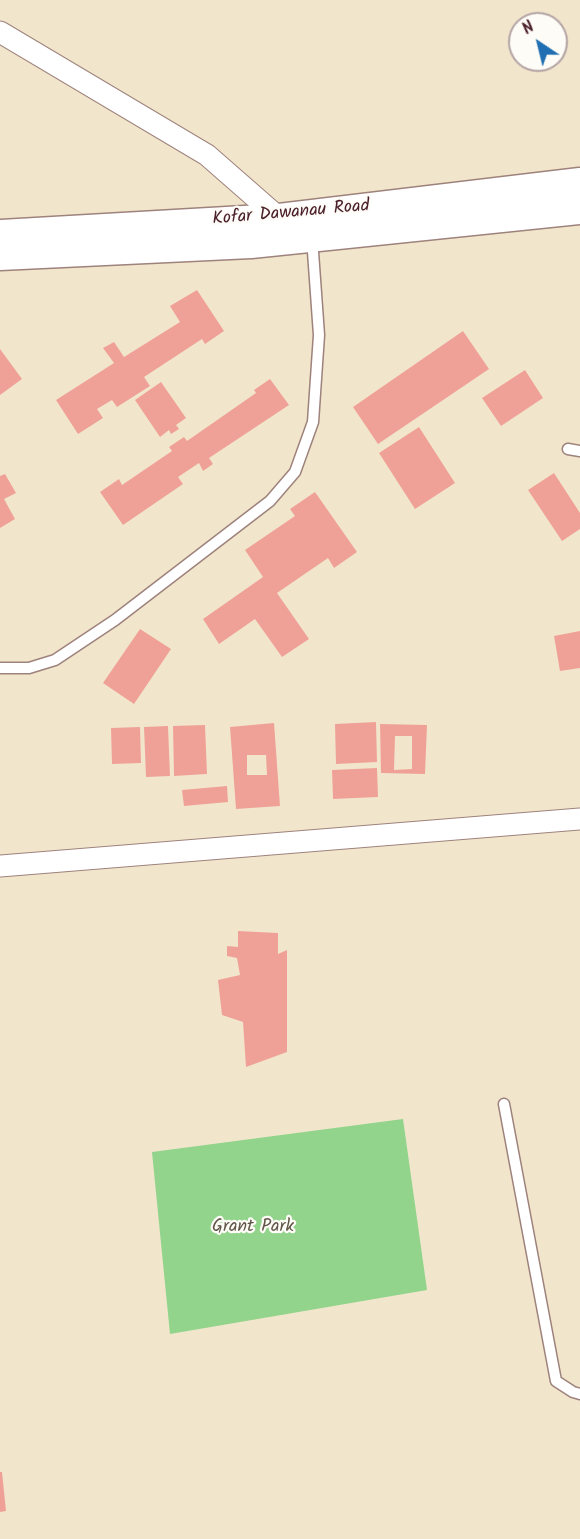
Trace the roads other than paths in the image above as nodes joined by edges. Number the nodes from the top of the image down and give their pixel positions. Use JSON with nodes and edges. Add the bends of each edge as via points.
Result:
{"nodes":[{"id":1,"x":0,"y":32,"type":"edge"},
{"id":2,"x":580,"y":182,"type":"edge"},
{"id":3,"x":580,"y":210,"type":"edge"},
{"id":4,"x":279,"y":218,"type":"junction"},
{"id":5,"x":0,"y":234,"type":"edge"},
{"id":6,"x":312,"y":237,"type":"junction"},
{"id":7,"x":0,"y":256,"type":"edge"},
{"id":8,"x":568,"y":449,"type":"dead end"},
{"id":9,"x":580,"y":451,"type":"edge"},
{"id":10,"x":0,"y":668,"type":"edge"},
{"id":11,"x":580,"y":819,"type":"edge"},
{"id":12,"x":0,"y":866,"type":"edge"},
{"id":13,"x":504,"y":1104,"type":"dead end"},
{"id":14,"x":580,"y":1394,"type":"edge"}],
"edges":[{"from":1,"to":4,"type":"street","via":[[207,155]]},
{"from":2,"to":4,"type":"street","name":"Kofar Dawanau Road"},
{"from":3,"to":6,"type":"street","name":"Kofar Dawanau Road"},
{"from":4,"to":5,"type":"street","name":"Kofar Dawanau Road"},
{"from":6,"to":7,"type":"street","name":"Kofar Dawanau Road","via":[[251,244]]},
{"from":6,"to":10,"type":"lane","via":[[319,335],[313,422],[296,472],[270,501],[115,620],[55,660],[29,668]]},
{"from":8,"to":9,"type":"lane"},
{"from":11,"to":12,"type":"street"},
{"from":13,"to":14,"type":"lane","via":[[556,1381]]}]}
